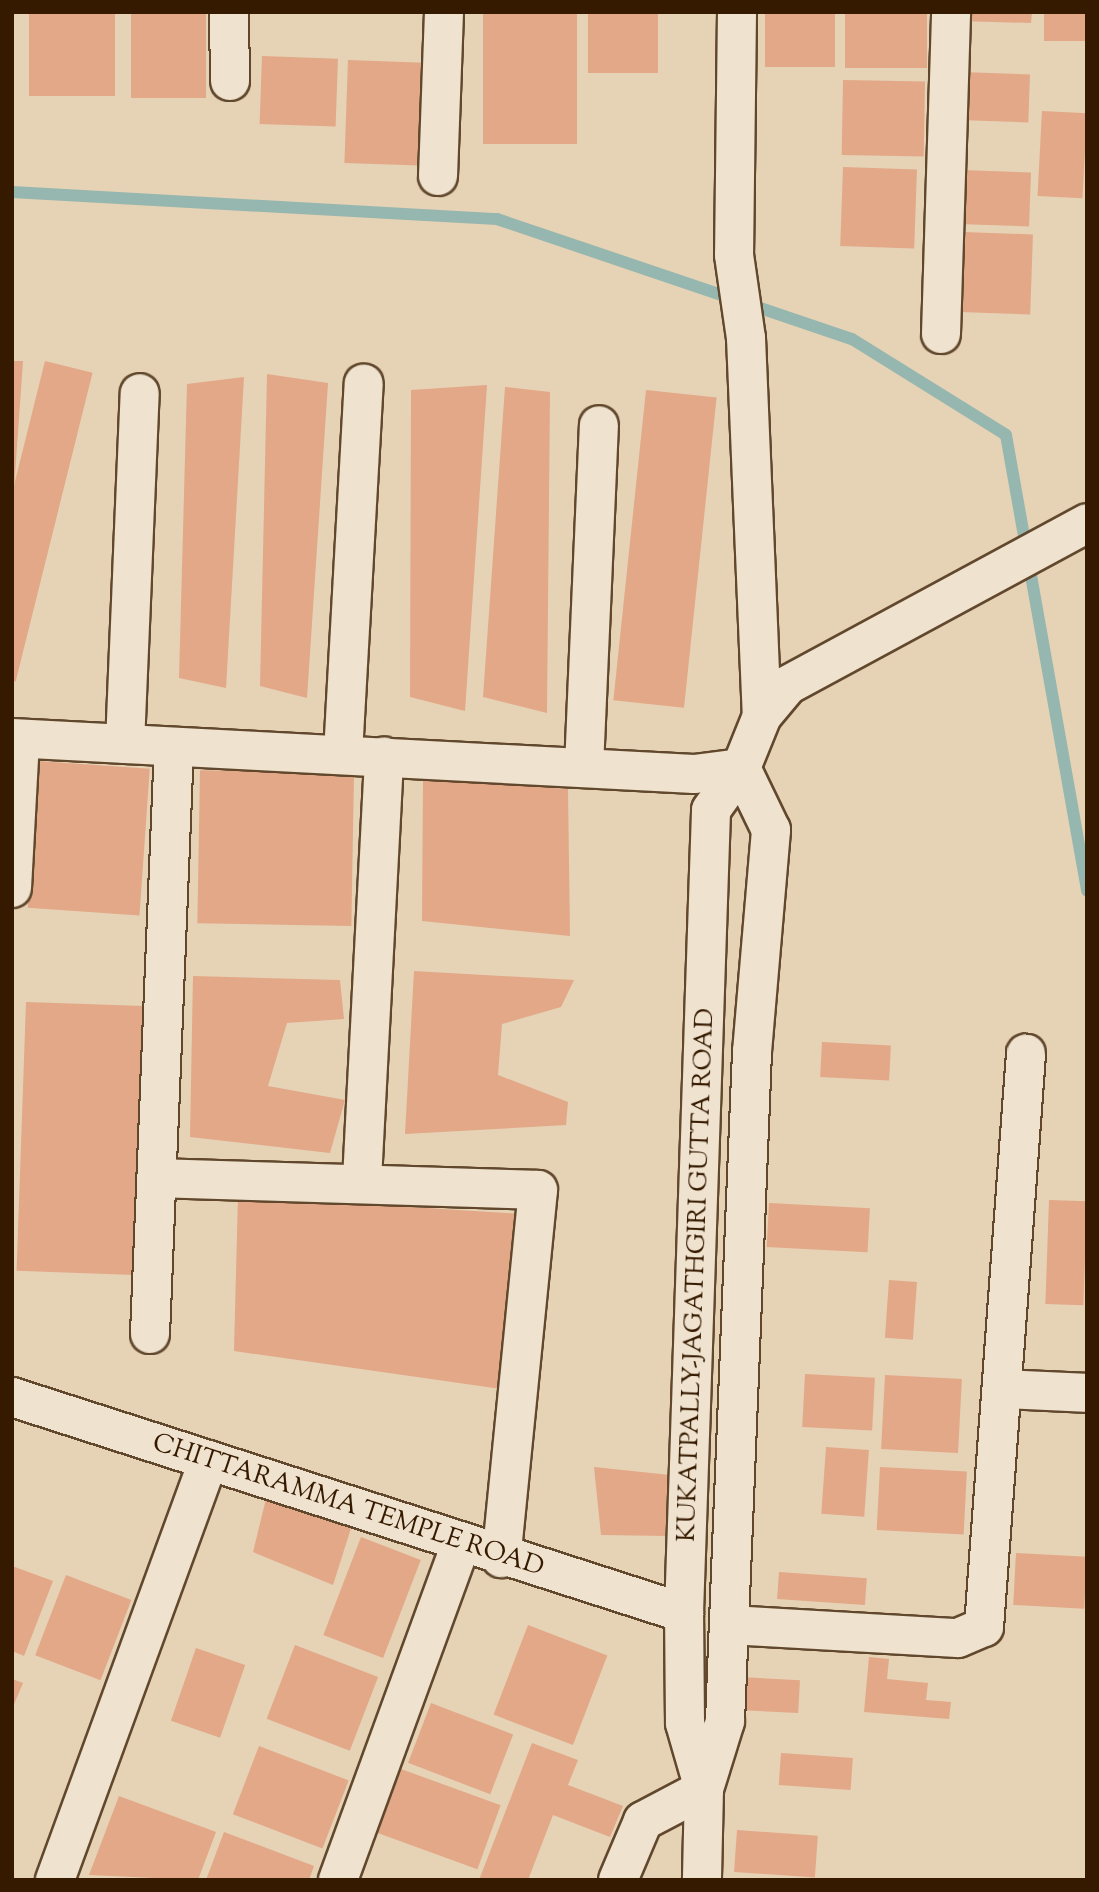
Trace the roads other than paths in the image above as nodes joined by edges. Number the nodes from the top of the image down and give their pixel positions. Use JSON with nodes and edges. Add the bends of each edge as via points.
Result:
{"nodes":[{"id":1,"x":229,"y":12,"type":"edge"},
{"id":2,"x":444,"y":12,"type":"edge"},
{"id":3,"x":737,"y":12,"type":"edge"},
{"id":4,"x":951,"y":12,"type":"edge"},
{"id":5,"x":230,"y":81,"type":"dead end"},
{"id":6,"x":438,"y":176,"type":"dead end"},
{"id":7,"x":941,"y":334,"type":"dead end"},
{"id":8,"x":364,"y":384,"type":"dead end"},
{"id":9,"x":140,"y":393,"type":"dead end"},
{"id":10,"x":599,"y":425,"type":"dead end"},
{"id":11,"x":1081,"y":524,"type":"edge"},
{"id":12,"x":762,"y":716,"type":"junction"},
{"id":13,"x":16,"y":738,"type":"edge"},
{"id":14,"x":125,"y":744,"type":"junction"},
{"id":15,"x":174,"y":747,"type":"junction"},
{"id":16,"x":343,"y":754,"type":"junction"},
{"id":17,"x":384,"y":757,"type":"junction"},
{"id":18,"x":584,"y":767,"type":"junction"},
{"id":19,"x":741,"y":768,"type":"junction"},
{"id":20,"x":12,"y":888,"type":"edge"},
{"id":21,"x":1026,"y":1054,"type":"dead end"},
{"id":22,"x":158,"y":1178,"type":"junction"},
{"id":23,"x":362,"y":1180,"type":"junction"},
{"id":24,"x":150,"y":1334,"type":"dead end"},
{"id":25,"x":1003,"y":1389,"type":"junction"},
{"id":26,"x":1087,"y":1393,"type":"edge"},
{"id":27,"x":15,"y":1406,"type":"edge"},
{"id":28,"x":209,"y":1460,"type":"junction"},
{"id":29,"x":460,"y":1546,"type":"junction"},
{"id":30,"x":501,"y":1558,"type":"junction"},
{"id":31,"x":684,"y":1613,"type":"junction"},
{"id":32,"x":730,"y":1625,"type":"junction"},
{"id":33,"x":704,"y":1789,"type":"junction"},
{"id":34,"x":55,"y":1880,"type":"edge"},
{"id":35,"x":338,"y":1880,"type":"edge"},
{"id":36,"x":618,"y":1880,"type":"edge"},
{"id":37,"x":702,"y":1880,"type":"edge"}],
"edges":[{"from":1,"to":5,"type":"street"},
{"from":2,"to":6,"type":"street"},
{"from":3,"to":12,"type":"street","via":[[734,255],[746,338]]},
{"from":4,"to":7,"type":"street"},
{"from":8,"to":16,"type":"street"},
{"from":9,"to":14,"type":"street"},
{"from":10,"to":18,"type":"street"},
{"from":11,"to":12,"type":"street","name":"KUKATPALLY-JAGATHGIRI GUTTA ROAD","via":[[824,660],[788,685]]},
{"from":12,"to":19,"type":"street","name":"KUKATPALLY-JAGATHGIRI GUTTA ROAD"},
{"from":13,"to":14,"type":"street"},
{"from":13,"to":20,"type":"street"},
{"from":14,"to":15,"type":"street"},
{"from":15,"to":16,"type":"street"},
{"from":15,"to":22,"type":"street"},
{"from":16,"to":17,"type":"street"},
{"from":17,"to":18,"type":"street"},
{"from":17,"to":23,"type":"street"},
{"from":18,"to":19,"type":"street","via":[[694,774]]},
{"from":19,"to":31,"type":"street","name":"KUKATPALLY-JAGATHGIRI GUTTA ROAD","via":[[711,810]]},
{"from":19,"to":32,"type":"street","name":"KUKATPALLY-JAGATHGIRI GUTTA ROAD","via":[[771,830],[752,1052]]},
{"from":21,"to":25,"type":"street"},
{"from":22,"to":23,"type":"street"},
{"from":22,"to":24,"type":"street"},
{"from":23,"to":30,"type":"street","via":[[538,1190]]},
{"from":25,"to":26,"type":"street"},
{"from":25,"to":32,"type":"street","via":[[984,1627],[958,1638]]},
{"from":27,"to":28,"type":"street","name":"CHITTARAMMA TEMPLE ROAD"},
{"from":28,"to":29,"type":"street","name":"CHITTARAMMA TEMPLE ROAD"},
{"from":28,"to":34,"type":"street"},
{"from":29,"to":30,"type":"street","name":"CHITTARAMMA TEMPLE ROAD"},
{"from":29,"to":35,"type":"street"},
{"from":30,"to":31,"type":"street","name":"CHITTARAMMA TEMPLE ROAD"},
{"from":31,"to":33,"type":"street","name":"KUKATPALLY-JAGATHGIRI GUTTA ROAD","via":[[685,1723]]},
{"from":32,"to":33,"type":"street","name":"KUKATPALLY-JAGATHGIRI GUTTA ROAD","via":[[725,1721]]},
{"from":33,"to":36,"type":"street","via":[[643,1821]]},
{"from":33,"to":37,"type":"street","name":"KUKATPALLY-JAGATHGIRI GUTTA ROAD"}]}
